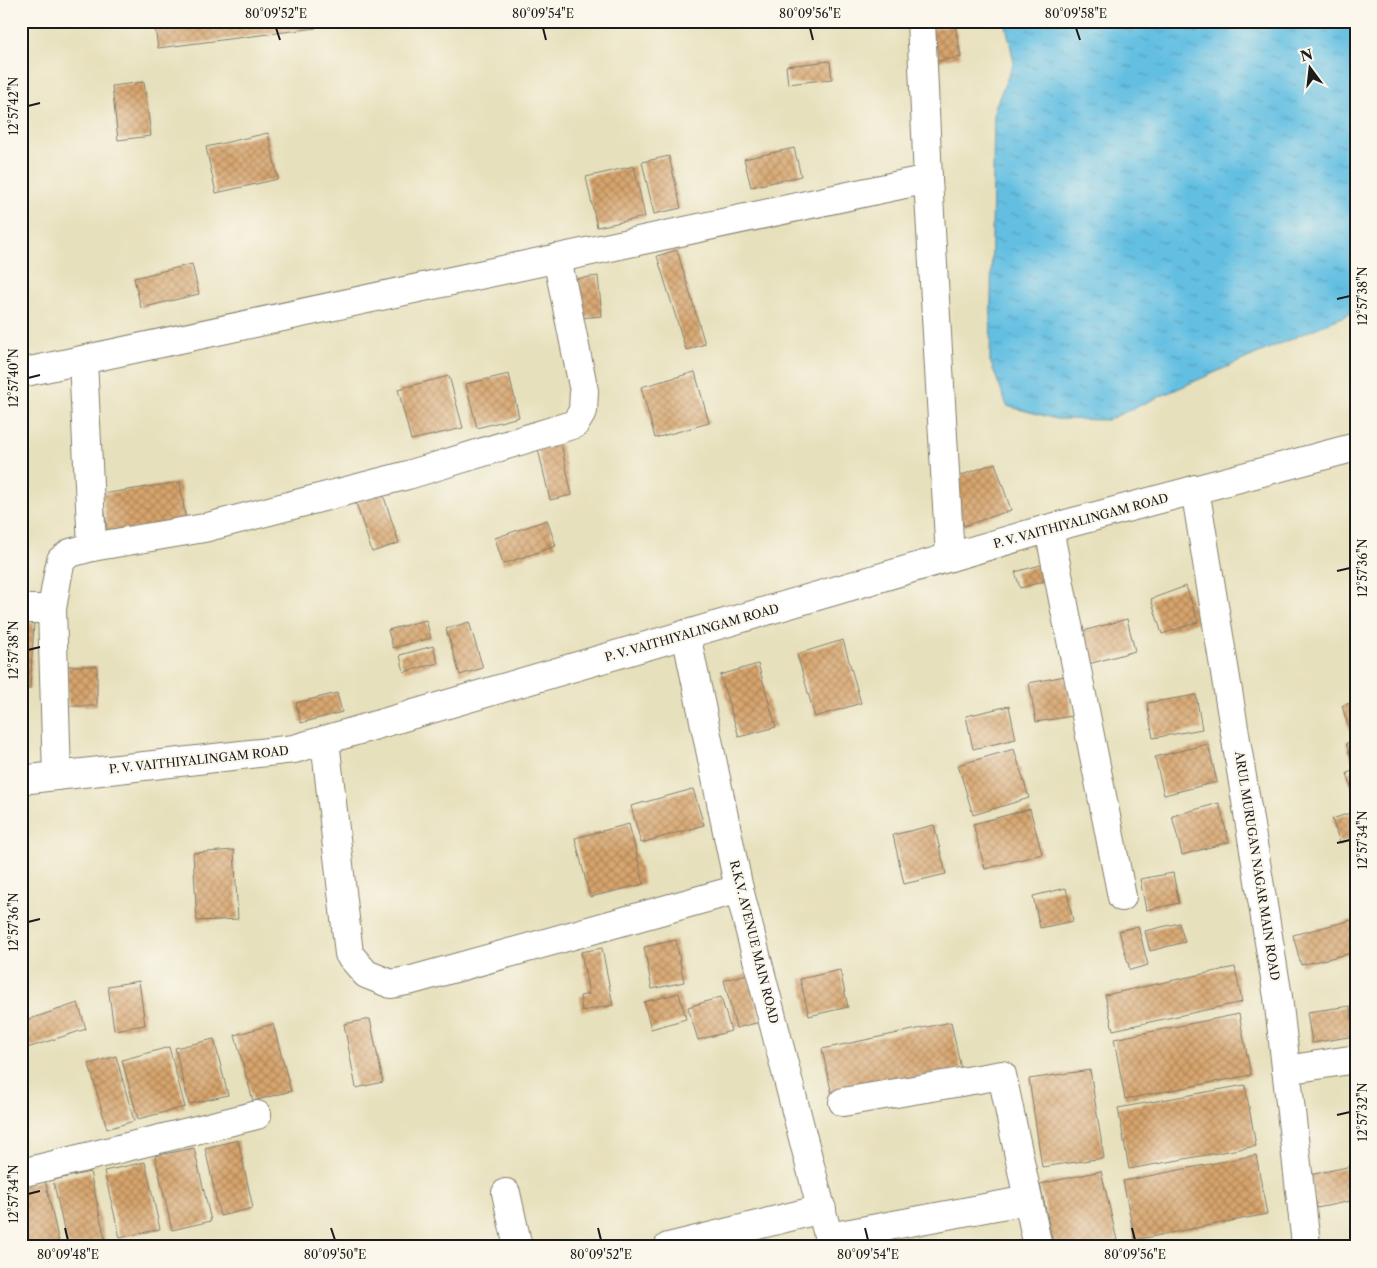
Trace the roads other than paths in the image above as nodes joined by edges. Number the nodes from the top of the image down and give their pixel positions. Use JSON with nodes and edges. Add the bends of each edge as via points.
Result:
{"nodes":[{"id":1,"x":921,"y":21,"type":"edge"},
{"id":2,"x":928,"y":179,"type":"junction"},
{"id":3,"x":557,"y":258,"type":"junction"},
{"id":4,"x":83,"y":360,"type":"junction"},
{"id":5,"x":21,"y":373,"type":"edge"},
{"id":6,"x":1356,"y":447,"type":"edge"},
{"id":7,"x":1195,"y":489,"type":"junction"},
{"id":8,"x":1049,"y":529,"type":"junction"},
{"id":9,"x":92,"y":547,"type":"junction"},
{"id":10,"x":950,"y":557,"type":"junction"},
{"id":11,"x":21,"y":609,"type":"edge"},
{"id":12,"x":52,"y":609,"type":"junction"},
{"id":13,"x":686,"y":634,"type":"junction"},
{"id":14,"x":325,"y":740,"type":"junction"},
{"id":15,"x":57,"y":776,"type":"junction"},
{"id":16,"x":21,"y":780,"type":"edge"},
{"id":17,"x":739,"y":889,"type":"junction"},
{"id":18,"x":1122,"y":897,"type":"dead end"},
{"id":19,"x":1356,"y":1059,"type":"edge"},
{"id":20,"x":1286,"y":1070,"type":"junction"},
{"id":21,"x":843,"y":1102,"type":"dead end"},
{"id":22,"x":256,"y":1115,"type":"dead end"},
{"id":23,"x":21,"y":1172,"type":"edge"},
{"id":24,"x":506,"y":1193,"type":"dead end"},
{"id":25,"x":1028,"y":1200,"type":"junction"},
{"id":26,"x":822,"y":1209,"type":"junction"},
{"id":27,"x":830,"y":1242,"type":"edge"},
{"id":28,"x":1306,"y":1244,"type":"dead end"},
{"id":29,"x":518,"y":1247,"type":"edge"},
{"id":30,"x":668,"y":1247,"type":"edge"},
{"id":31,"x":1038,"y":1247,"type":"edge"}],
"edges":[{"from":1,"to":2,"type":"street"},
{"from":2,"to":3,"type":"street","via":[[673,224]]},
{"from":2,"to":10,"type":"street"},
{"from":3,"to":4,"type":"street"},
{"from":3,"to":9,"type":"street","via":[[584,392],[583,411],[575,424],[408,475],[204,528]]},
{"from":4,"to":5,"type":"street"},
{"from":4,"to":9,"type":"street"},
{"from":6,"to":7,"type":"street","name":"P. V. VAITHIYALINGAM ROAD"},
{"from":7,"to":8,"type":"street","name":"P. V. VAITHIYALINGAM ROAD"},
{"from":7,"to":20,"type":"street","name":"ARUL MURUGAN NAGAR MAIN ROAD","via":[[1276,987]]},
{"from":8,"to":10,"type":"street","name":"P. V. VAITHIYALINGAM ROAD"},
{"from":8,"to":18,"type":"street"},
{"from":9,"to":12,"type":"street","via":[[70,553],[61,560]]},
{"from":10,"to":13,"type":"street","name":"P. V. VAITHIYALINGAM ROAD"},
{"from":11,"to":12,"type":"street"},
{"from":12,"to":15,"type":"street"},
{"from":13,"to":14,"type":"street","name":"P. V. VAITHIYALINGAM ROAD"},
{"from":13,"to":17,"type":"street","name":"R.K.V. AVENUE MAIN ROAD"},
{"from":14,"to":15,"type":"street","name":"P. V. VAITHIYALINGAM ROAD","via":[[294,749]]},
{"from":14,"to":17,"type":"street","via":[[349,954],[366,974],[391,984]]},
{"from":15,"to":16,"type":"street","name":"P. V. VAITHIYALINGAM ROAD"},
{"from":17,"to":26,"type":"street","name":"R.K.V. AVENUE MAIN ROAD"},
{"from":19,"to":20,"type":"street"},
{"from":20,"to":28,"type":"street","name":"ARUL MURUGAN NAGAR MAIN ROAD"},
{"from":21,"to":25,"type":"street","via":[[1002,1075]]},
{"from":22,"to":23,"type":"street"},
{"from":24,"to":29,"type":"street"},
{"from":25,"to":27,"type":"street"},
{"from":25,"to":31,"type":"street"},
{"from":26,"to":27,"type":"street","name":"R.K.V. AVENUE MAIN ROAD"},
{"from":26,"to":30,"type":"street"}]}
